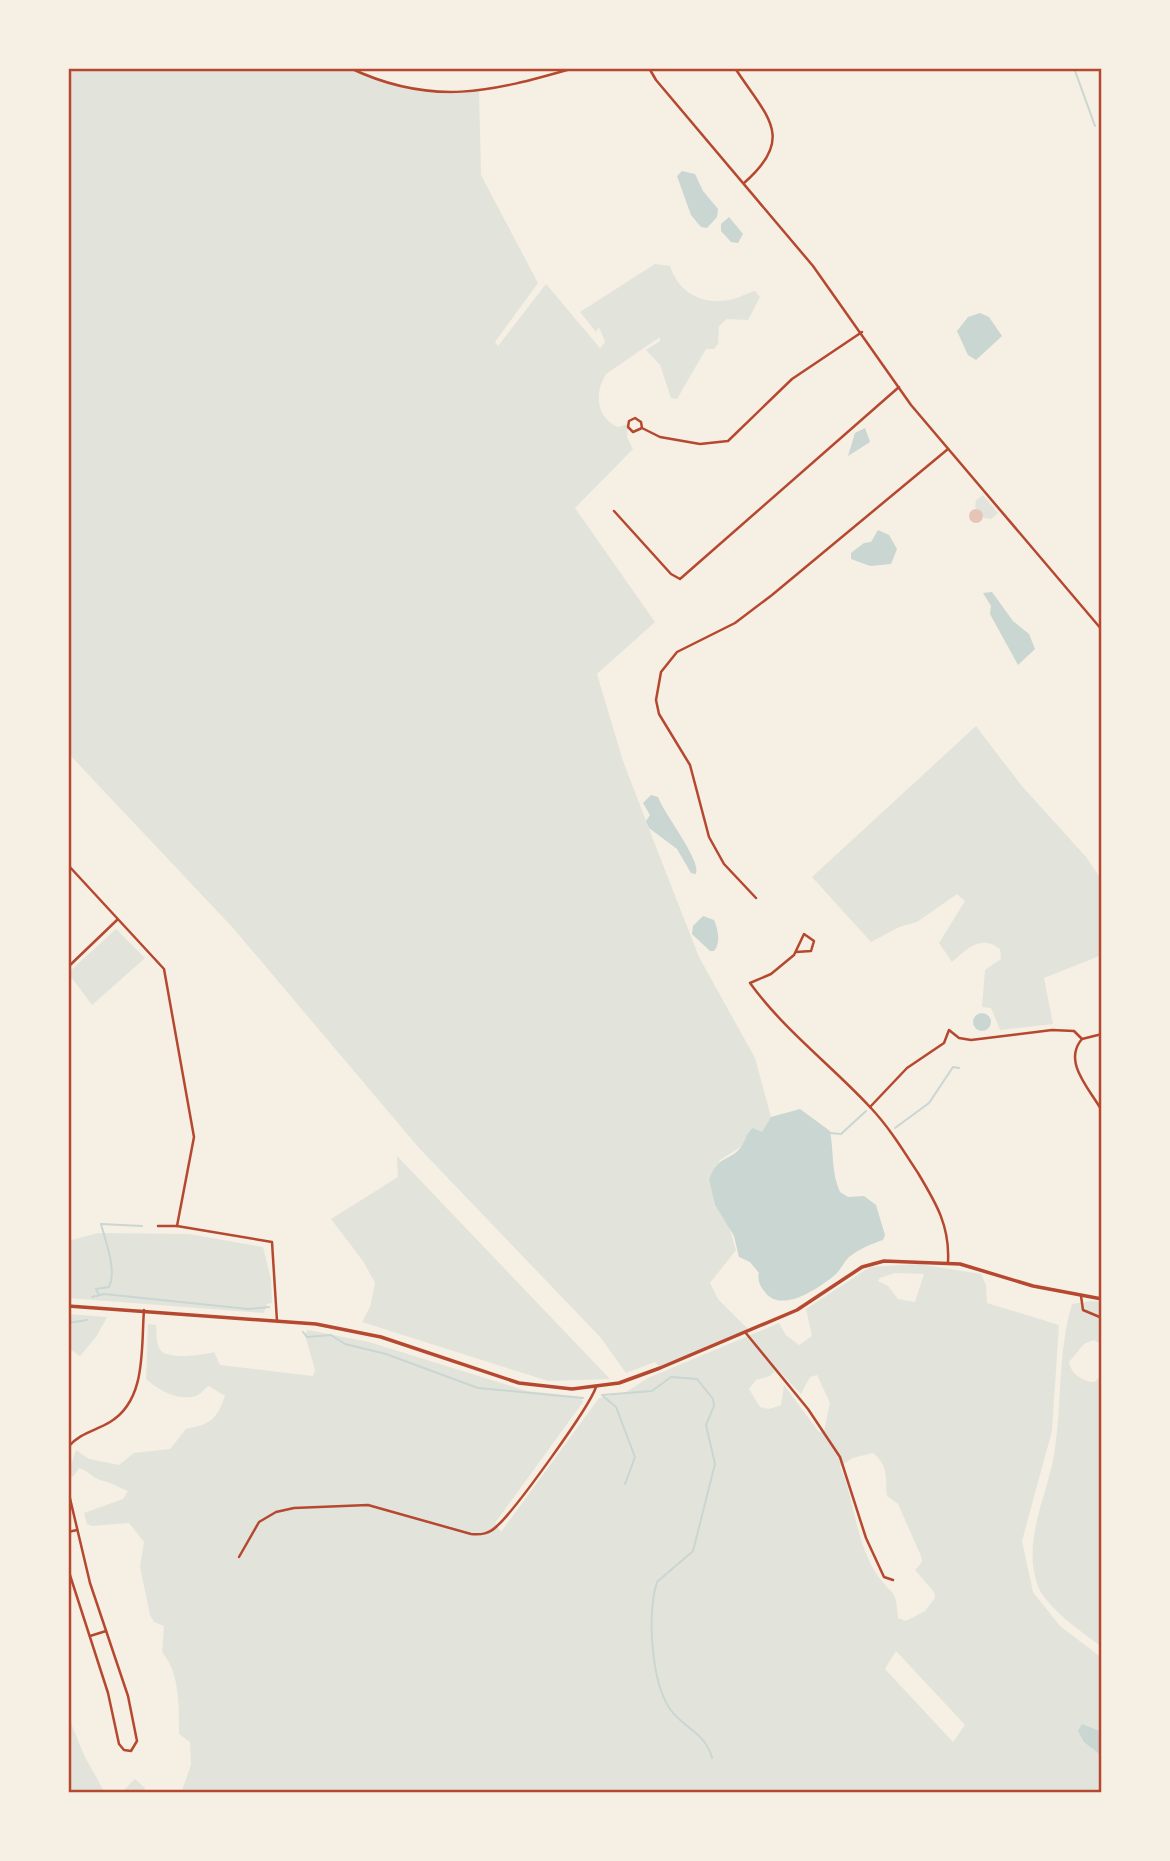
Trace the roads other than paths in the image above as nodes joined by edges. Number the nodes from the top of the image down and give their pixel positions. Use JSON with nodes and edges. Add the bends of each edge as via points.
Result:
{"nodes":[{"id":1,"x":350,"y":68,"type":"edge"},
{"id":2,"x":574,"y":68,"type":"edge"},
{"id":3,"x":649,"y":68,"type":"edge"},
{"id":4,"x":734,"y":68,"type":"edge"},
{"id":5,"x":744,"y":183,"type":"junction"},
{"id":6,"x":862,"y":332,"type":"junction"},
{"id":7,"x":899,"y":387,"type":"junction"},
{"id":8,"x":642,"y":428,"type":"junction"},
{"id":9,"x":948,"y":449,"type":"junction"},
{"id":10,"x":614,"y":511,"type":"dead end"},
{"id":11,"x":1102,"y":630,"type":"edge"},
{"id":12,"x":68,"y":865,"type":"edge"},
{"id":13,"x":756,"y":898,"type":"dead end"},
{"id":14,"x":117,"y":920,"type":"junction"},
{"id":15,"x":796,"y":953,"type":"junction"},
{"id":16,"x":68,"y":967,"type":"edge"},
{"id":17,"x":1102,"y":1034,"type":"edge"},
{"id":18,"x":1082,"y":1039,"type":"junction"},
{"id":19,"x":870,"y":1107,"type":"junction"},
{"id":20,"x":1102,"y":1111,"type":"edge"},
{"id":21,"x":158,"y":1226,"type":"dead end"},
{"id":22,"x":177,"y":1226,"type":"junction"},
{"id":23,"x":948,"y":1262,"type":"junction"},
{"id":24,"x":1081,"y":1296,"type":"junction"},
{"id":25,"x":1102,"y":1299,"type":"edge"},
{"id":26,"x":68,"y":1306,"type":"edge"},
{"id":27,"x":144,"y":1310,"type":"junction"},
{"id":28,"x":1102,"y":1318,"type":"edge"},
{"id":29,"x":277,"y":1321,"type":"junction"},
{"id":30,"x":745,"y":1332,"type":"junction"},
{"id":31,"x":596,"y":1387,"type":"junction"},
{"id":32,"x":68,"y":1447,"type":"edge"},
{"id":33,"x":68,"y":1490,"type":"edge"},
{"id":34,"x":77,"y":1530,"type":"junction"},
{"id":35,"x":68,"y":1532,"type":"edge"},
{"id":36,"x":239,"y":1557,"type":"dead end"},
{"id":37,"x":68,"y":1569,"type":"edge"},
{"id":38,"x":893,"y":1580,"type":"dead end"},
{"id":39,"x":106,"y":1631,"type":"junction"},
{"id":40,"x":89,"y":1636,"type":"junction"}],
"edges":[{"from":1,"to":2,"type":"street","via":[[409,90],[448,94]]},
{"from":3,"to":5,"type":"street"},
{"from":4,"to":5,"type":"street","via":[[773,127],[771,153]]},
{"from":5,"to":6,"type":"street"},
{"from":6,"to":7,"type":"street"},
{"from":6,"to":8,"type":"street","via":[[792,379],[728,440],[695,443],[660,437]]},
{"from":7,"to":9,"type":"street"},
{"from":7,"to":10,"type":"street","via":[[680,579],[671,575]]},
{"from":8,"to":8,"type":"street","via":[[639,420],[629,421],[633,432]]},
{"from":9,"to":11,"type":"street"},
{"from":9,"to":13,"type":"street","via":[[772,595],[735,622],[677,652],[661,672],[656,700],[659,714],[690,765],[709,837],[724,864]]},
{"from":12,"to":14,"type":"street"},
{"from":14,"to":16,"type":"street"},
{"from":14,"to":22,"type":"street","via":[[164,968],[185,1075],[194,1137]]},
{"from":15,"to":15,"type":"street","via":[[804,934],[814,941],[811,951]]},
{"from":15,"to":19,"type":"street","via":[[771,974],[750,983]]},
{"from":17,"to":18,"type":"street"},
{"from":18,"to":19,"type":"street","via":[[1074,1031],[1052,1030],[971,1040],[949,1030],[944,1042],[907,1068]]},
{"from":18,"to":20,"type":"street","via":[[1073,1052],[1075,1065]]},
{"from":19,"to":23,"type":"street","via":[[897,1140],[941,1210]]},
{"from":21,"to":22,"type":"street"},
{"from":22,"to":29,"type":"street","via":[[272,1242]]},
{"from":23,"to":24,"type":"main road"},
{"from":23,"to":30,"type":"main road","via":[[872,1263],[811,1302]]},
{"from":24,"to":25,"type":"main road"},
{"from":24,"to":28,"type":"street","via":[[1083,1310]]},
{"from":26,"to":27,"type":"main road"},
{"from":27,"to":29,"type":"main road"},
{"from":27,"to":32,"type":"street","via":[[137,1383],[130,1403],[114,1420],[83,1434]]},
{"from":29,"to":31,"type":"main road","via":[[368,1334],[533,1386]]},
{"from":30,"to":31,"type":"main road","via":[[640,1377]]},
{"from":30,"to":38,"type":"street","via":[[808,1409],[840,1457],[870,1547],[884,1577]]},
{"from":31,"to":36,"type":"street","via":[[500,1523],[488,1532],[471,1534],[368,1505],[294,1508],[259,1522]]},
{"from":33,"to":34,"type":"street"},
{"from":34,"to":35,"type":"street"},
{"from":34,"to":39,"type":"street"},
{"from":37,"to":40,"type":"street"},
{"from":39,"to":40,"type":"street"},
{"from":39,"to":40,"type":"street","via":[[136,1734],[137,1744],[131,1751],[119,1744]]}]}
